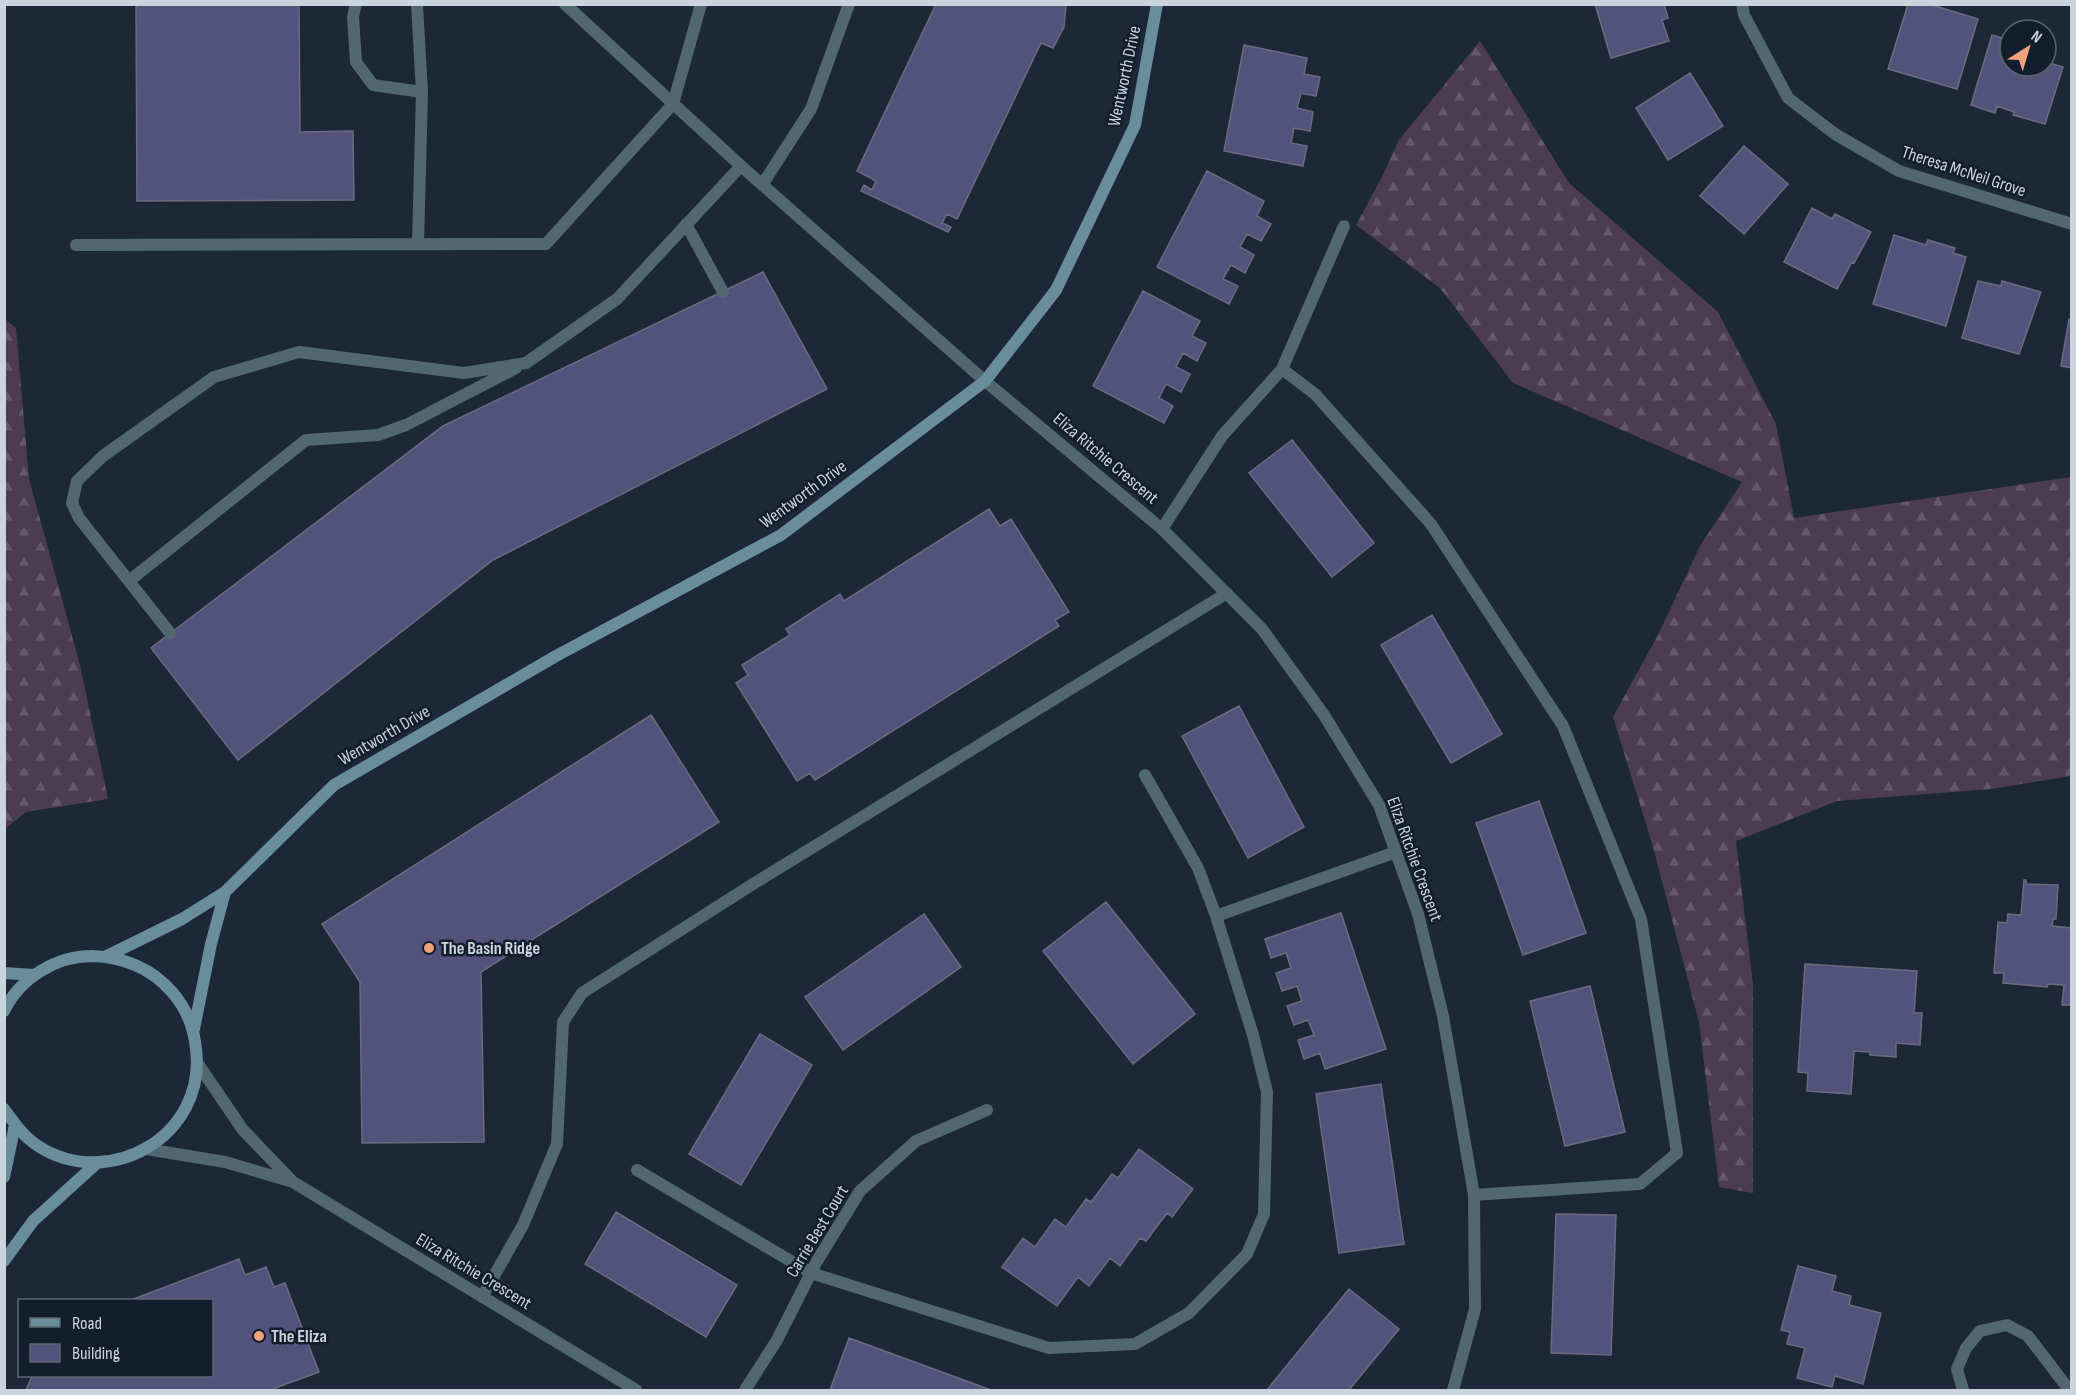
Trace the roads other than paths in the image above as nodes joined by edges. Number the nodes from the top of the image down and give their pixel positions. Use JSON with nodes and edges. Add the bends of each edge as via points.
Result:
{"nodes":[{"id":1,"x":356,"y":4,"type":"edge"},
{"id":2,"x":417,"y":4,"type":"edge"},
{"id":3,"x":701,"y":4,"type":"edge"},
{"id":4,"x":849,"y":4,"type":"edge"},
{"id":5,"x":1157,"y":4,"type":"edge"},
{"id":6,"x":1742,"y":4,"type":"edge"},
{"id":7,"x":567,"y":5,"type":"edge"},
{"id":8,"x":422,"y":92,"type":"junction"},
{"id":9,"x":673,"y":104,"type":"junction"},
{"id":10,"x":741,"y":166,"type":"junction"},
{"id":11,"x":762,"y":185,"type":"junction"},
{"id":12,"x":686,"y":224,"type":"junction"},
{"id":13,"x":2072,"y":224,"type":"edge"},
{"id":14,"x":1344,"y":226,"type":"dead end"},
{"id":15,"x":418,"y":244,"type":"junction"},
{"id":16,"x":76,"y":245,"type":"dead end"},
{"id":17,"x":723,"y":292,"type":"dead end"},
{"id":18,"x":526,"y":363,"type":"junction"},
{"id":19,"x":1282,"y":369,"type":"junction"},
{"id":20,"x":985,"y":381,"type":"junction"},
{"id":21,"x":1162,"y":529,"type":"junction"},
{"id":22,"x":129,"y":581,"type":"junction"},
{"id":23,"x":1227,"y":593,"type":"junction"},
{"id":24,"x":170,"y":633,"type":"dead end"},
{"id":25,"x":1145,"y":775,"type":"dead end"},
{"id":26,"x":1396,"y":852,"type":"junction"},
{"id":27,"x":225,"y":892,"type":"junction"},
{"id":28,"x":1216,"y":916,"type":"junction"},
{"id":29,"x":107,"y":957,"type":"junction"},
{"id":30,"x":4,"y":973,"type":"edge"},
{"id":31,"x":34,"y":975,"type":"junction"},
{"id":32,"x":4,"y":1011,"type":"edge"},
{"id":33,"x":194,"y":1029,"type":"junction"},
{"id":34,"x":198,"y":1064,"type":"junction"},
{"id":35,"x":4,"y":1109,"type":"edge"},
{"id":36,"x":987,"y":1110,"type":"dead end"},
{"id":37,"x":15,"y":1125,"type":"junction"},
{"id":38,"x":146,"y":1149,"type":"junction"},
{"id":39,"x":97,"y":1163,"type":"junction"},
{"id":40,"x":637,"y":1170,"type":"dead end"},
{"id":41,"x":4,"y":1177,"type":"edge"},
{"id":42,"x":293,"y":1182,"type":"junction"},
{"id":43,"x":1474,"y":1195,"type":"junction"},
{"id":44,"x":4,"y":1261,"type":"edge"},
{"id":45,"x":811,"y":1273,"type":"junction"},
{"id":46,"x":482,"y":1297,"type":"junction"},
{"id":47,"x":2066,"y":1388,"type":"edge"},
{"id":48,"x":636,"y":1390,"type":"edge"},
{"id":49,"x":745,"y":1390,"type":"edge"},
{"id":50,"x":1453,"y":1390,"type":"edge"},
{"id":51,"x":1962,"y":1390,"type":"edge"}],
"edges":[{"from":1,"to":8,"type":"street","via":[[352,17],[357,62],[373,85]]},
{"from":2,"to":8,"type":"street"},
{"from":3,"to":9,"type":"street"},
{"from":4,"to":11,"type":"street","via":[[811,109]]},
{"from":5,"to":20,"type":"street","name":"Wentworth Drive","via":[[1135,125],[1056,290]]},
{"from":6,"to":13,"type":"street","name":"Theresa McNeil Grove","via":[[1788,99],[1835,134],[1899,171]]},
{"from":7,"to":9,"type":"street","name":"Eliza Ritchie Crescent"},
{"from":8,"to":15,"type":"street"},
{"from":9,"to":10,"type":"street","name":"Eliza Ritchie Crescent"},
{"from":9,"to":15,"type":"street","via":[[546,244]]},
{"from":10,"to":11,"type":"street","name":"Eliza Ritchie Crescent"},
{"from":10,"to":12,"type":"street"},
{"from":11,"to":20,"type":"street","name":"Eliza Ritchie Crescent"},
{"from":12,"to":17,"type":"street"},
{"from":12,"to":18,"type":"street","via":[[617,299]]},
{"from":14,"to":19,"type":"street"},
{"from":15,"to":16,"type":"street"},
{"from":18,"to":22,"type":"street","via":[[406,425],[378,435],[306,440]]},
{"from":18,"to":22,"type":"street","via":[[464,373],[299,352],[214,377],[103,456],[77,481],[72,503],[79,518]]},
{"from":19,"to":21,"type":"street","via":[[1222,436]]},
{"from":19,"to":43,"type":"street","via":[[1315,394],[1431,524],[1563,726],[1641,919],[1677,1153],[1640,1184]]},
{"from":20,"to":21,"type":"street","name":"Eliza Ritchie Crescent"},
{"from":20,"to":27,"type":"street","name":"Wentworth Drive","via":[[781,535],[556,656],[334,785]]},
{"from":21,"to":23,"type":"street","name":"Eliza Ritchie Crescent"},
{"from":22,"to":24,"type":"street"},
{"from":23,"to":26,"type":"street","name":"Eliza Ritchie Crescent","via":[[1262,629],[1324,715],[1379,806]]},
{"from":23,"to":46,"type":"street","via":[[582,993],[563,1022],[557,1144],[523,1225]]},
{"from":25,"to":28,"type":"street","via":[[1198,868]]},
{"from":26,"to":28,"type":"street"},
{"from":26,"to":43,"type":"street","name":"Eliza Ritchie Crescent","via":[[1418,914],[1443,1016]]},
{"from":27,"to":29,"type":"street","name":"Wentworth Drive"},
{"from":27,"to":33,"type":"street"},
{"from":28,"to":45,"type":"street","via":[[1267,1092],[1264,1214],[1247,1254],[1189,1313],[1135,1344],[1049,1348]]},
{"from":29,"to":31,"type":"street","via":[[81,956]]},
{"from":29,"to":33,"type":"street","via":[[136,964],[161,980],[181,1002]]},
{"from":30,"to":31,"type":"street"},
{"from":31,"to":32,"type":"street"},
{"from":33,"to":34,"type":"street"},
{"from":34,"to":38,"type":"street","via":[[194,1090],[183,1114],[167,1134]]},
{"from":34,"to":42,"type":"street","name":"Eliza Ritchie Crescent","via":[[243,1130]]},
{"from":35,"to":37,"type":"street"},
{"from":36,"to":45,"type":"street","name":"Carrie Best Court","via":[[916,1141],[860,1191]]},
{"from":37,"to":39,"type":"street","via":[[38,1146],[66,1158]]},
{"from":37,"to":41,"type":"street"},
{"from":38,"to":39,"type":"street","via":[[122,1159]]},
{"from":38,"to":42,"type":"street","name":"Eliza Ritchie Crescent","via":[[225,1162]]},
{"from":39,"to":44,"type":"street","via":[[33,1221]]},
{"from":40,"to":45,"type":"street"},
{"from":42,"to":46,"type":"street","name":"Eliza Ritchie Crescent"},
{"from":43,"to":50,"type":"street","name":"Eliza Ritchie Crescent","via":[[1475,1309]]},
{"from":45,"to":49,"type":"street","name":"Carrie Best Court","via":[[777,1340]]},
{"from":46,"to":48,"type":"street","name":"Eliza Ritchie Crescent"},
{"from":47,"to":51,"type":"street","via":[[2028,1336],[2007,1325],[1980,1331],[1966,1347],[1957,1369]]}]}
